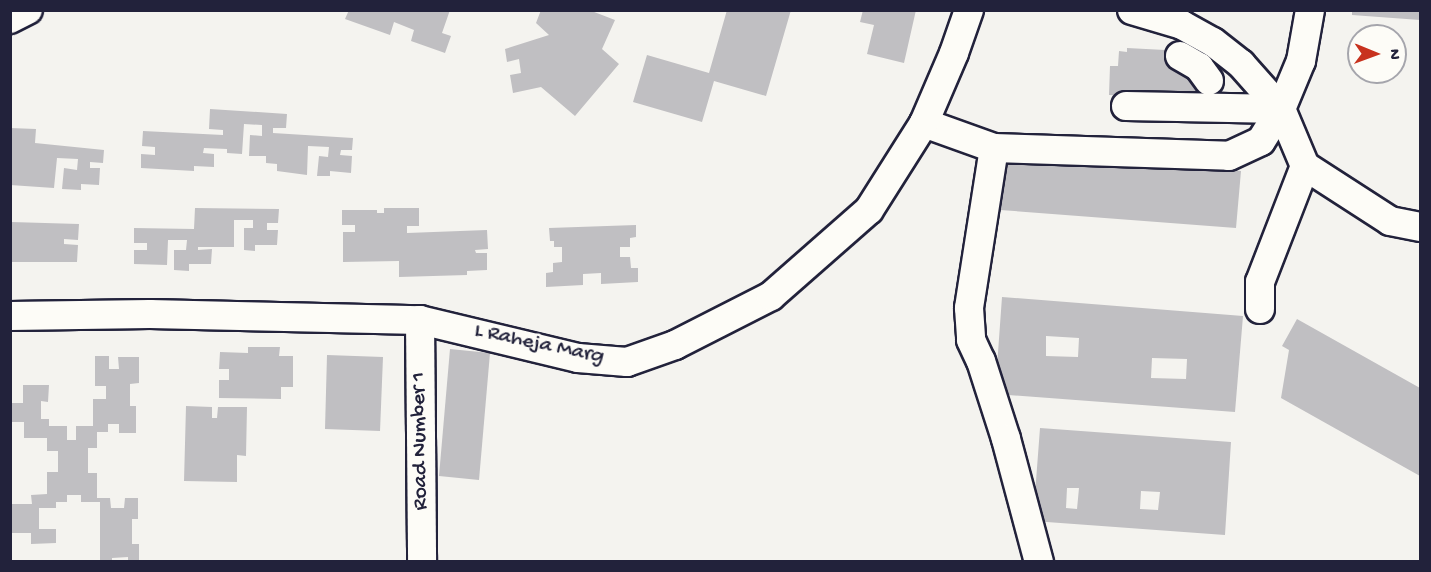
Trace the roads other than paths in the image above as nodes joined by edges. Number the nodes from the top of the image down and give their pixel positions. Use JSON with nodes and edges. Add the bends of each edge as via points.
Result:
{"nodes":[{"id":1,"x":28,"y":10,"type":"edge"},
{"id":2,"x":969,"y":10,"type":"edge"},
{"id":3,"x":1132,"y":10,"type":"edge"},
{"id":4,"x":1310,"y":10,"type":"edge"},
{"id":5,"x":10,"y":19,"type":"edge"},
{"id":6,"x":1182,"y":25,"type":"junction"},
{"id":7,"x":1209,"y":81,"type":"dead end"},
{"id":8,"x":1126,"y":106,"type":"dead end"},
{"id":9,"x":1281,"y":109,"type":"junction"},
{"id":10,"x":924,"y":123,"type":"junction"},
{"id":11,"x":994,"y":148,"type":"junction"},
{"id":12,"x":1305,"y":166,"type":"junction"},
{"id":13,"x":1420,"y":227,"type":"edge"},
{"id":14,"x":1260,"y":309,"type":"dead end"},
{"id":15,"x":10,"y":316,"type":"edge"},
{"id":16,"x":420,"y":320,"type":"junction"},
{"id":17,"x":422,"y":561,"type":"edge"},
{"id":18,"x":1039,"y":561,"type":"edge"}],
"edges":[{"from":1,"to":5,"type":"street"},
{"from":2,"to":10,"type":"street","name":"L Raheja Marg"},
{"from":3,"to":6,"type":"street"},
{"from":4,"to":9,"type":"street","via":[[1301,61]]},
{"from":6,"to":7,"type":"street","via":[[1179,58],[1199,67]]},
{"from":6,"to":9,"type":"street","via":[[1214,42],[1240,64]]},
{"from":8,"to":9,"type":"street"},
{"from":9,"to":11,"type":"street","via":[[1261,141],[1229,156]]},
{"from":9,"to":12,"type":"street"},
{"from":10,"to":11,"type":"street"},
{"from":10,"to":16,"type":"street","name":"L Raheja Marg","via":[[869,210],[771,296],[675,345],[627,362],[578,358]]},
{"from":11,"to":18,"type":"street","via":[[969,308],[971,340],[1006,439]]},
{"from":12,"to":13,"type":"street","via":[[1390,221]]},
{"from":12,"to":14,"type":"street","via":[[1260,282]]},
{"from":15,"to":16,"type":"street","name":"L Raheja Marg","via":[[150,314]]},
{"from":16,"to":17,"type":"street","name":"Road Number 1"}]}
